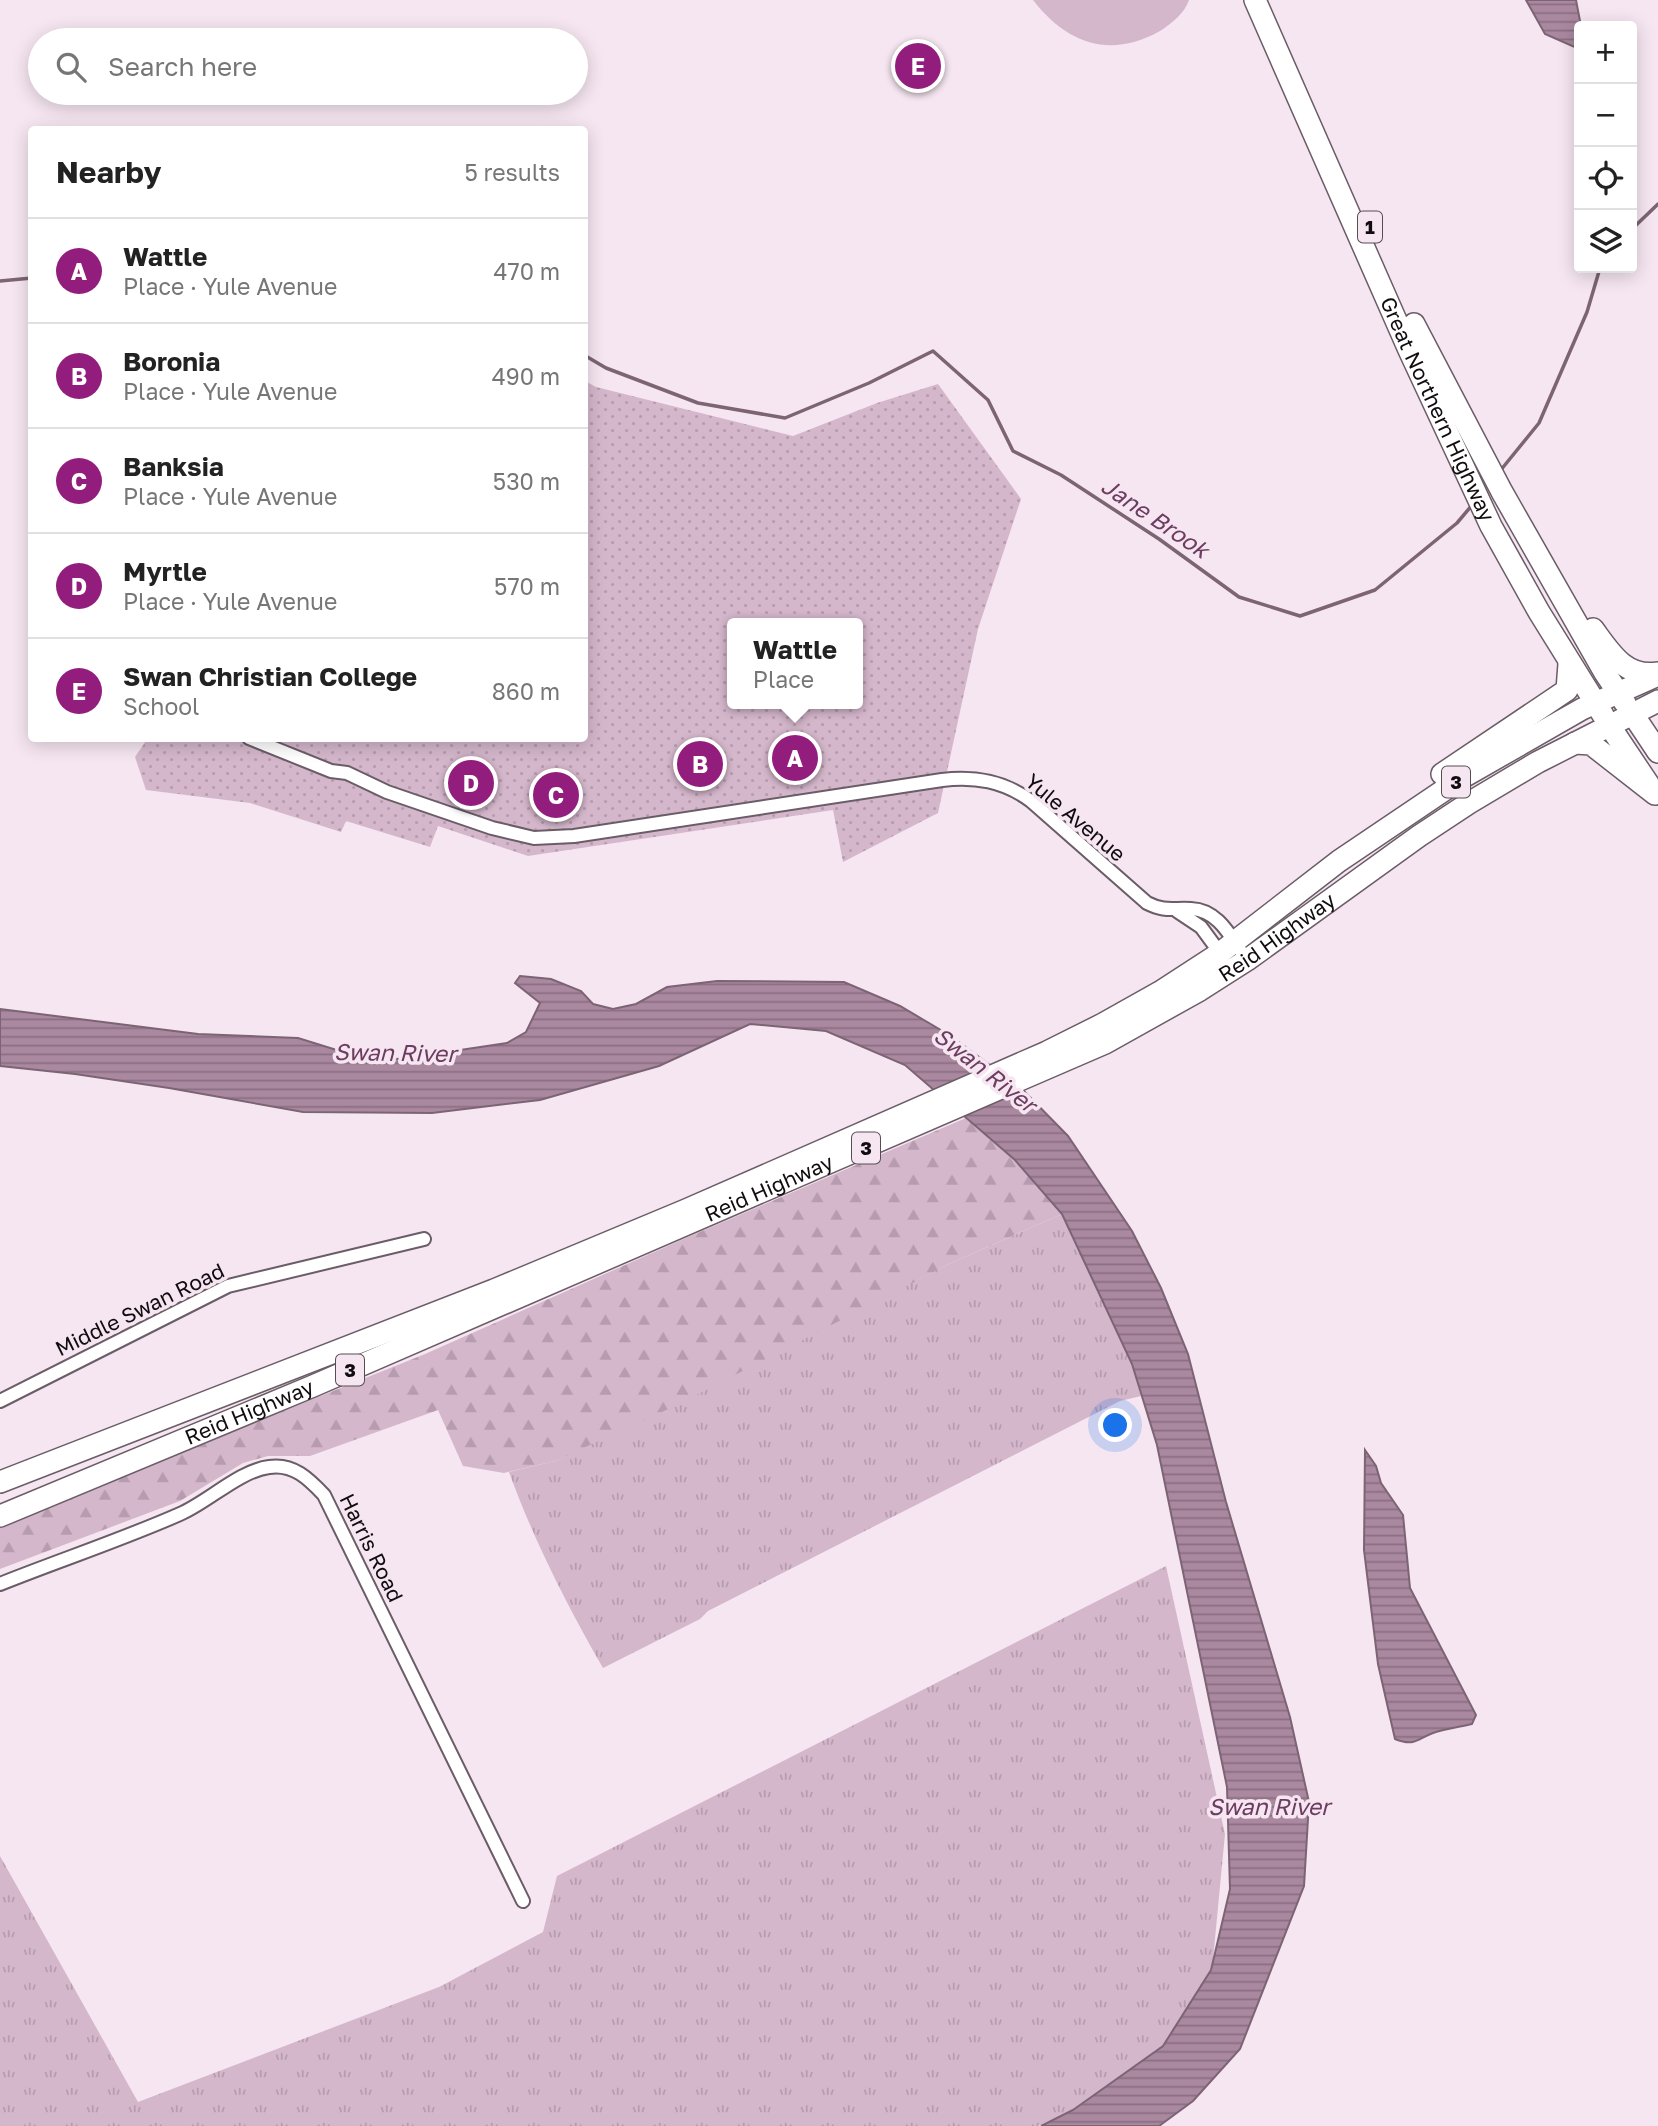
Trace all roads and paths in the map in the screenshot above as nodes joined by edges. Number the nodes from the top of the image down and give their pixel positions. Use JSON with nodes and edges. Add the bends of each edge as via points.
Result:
{"nodes":[{"id":1,"x":1255,"y":0,"type":"edge"},
{"id":2,"x":1269,"y":0,"type":"edge"},
{"id":3,"x":1542,"y":560,"type":"junction"},
{"id":4,"x":1569,"y":664,"type":"junction"},
{"id":5,"x":1658,"y":674,"type":"edge"},
{"id":6,"x":1617,"y":692,"type":"junction"},
{"id":7,"x":1658,"y":701,"type":"edge"},
{"id":8,"x":1595,"y":703,"type":"junction"},
{"id":9,"x":1632,"y":713,"type":"junction"},
{"id":10,"x":1609,"y":725,"type":"junction"},
{"id":11,"x":259,"y":742,"type":"edge"},
{"id":12,"x":1575,"y":743,"type":"junction"},
{"id":13,"x":1658,"y":748,"type":"edge"},
{"id":14,"x":1656,"y":796,"type":"edge"},
{"id":15,"x":1339,"y":861,"type":"junction"},
{"id":16,"x":1177,"y":911,"type":"junction"},
{"id":17,"x":1233,"y":957,"type":"junction"},
{"id":18,"x":693,"y":1216,"type":"junction"},
{"id":19,"x":424,"y":1239,"type":"dead end"},
{"id":20,"x":0,"y":1401,"type":"edge"},
{"id":21,"x":0,"y":1482,"type":"edge"},
{"id":22,"x":0,"y":1516,"type":"edge"},
{"id":23,"x":0,"y":1584,"type":"edge"},
{"id":24,"x":523,"y":1901,"type":"dead end"}],
"edges":[{"from":1,"to":4,"type":"main road","name":"Great Northern Highway","number":"1","via":[[1478,497]]},
{"from":2,"to":3,"type":"main road","name":"Great Northern Highway","number":"1","via":[[1423,344]]},
{"from":3,"to":5,"type":"main road","via":[[1616,660],[1635,673]]},
{"from":3,"to":6,"type":"main road","name":"Great Northern Highway","number":"1"},
{"from":4,"to":8,"type":"main road","name":"Great Northern Highway","number":"1"},
{"from":4,"to":15,"type":"main road","via":[[1567,690],[1386,812]]},
{"from":5,"to":6,"type":"main road","number":"3"},
{"from":6,"to":8,"type":"main road","number":"3"},
{"from":6,"to":9,"type":"main road","name":"Great Northern Highway","number":"1"},
{"from":7,"to":9,"type":"main road","number":"3"},
{"from":8,"to":10,"type":"main road","name":"Great Northern Highway","number":"1"},
{"from":8,"to":15,"type":"main road","name":"Reid Highway","number":"3","via":[[1465,776]]},
{"from":9,"to":10,"type":"main road","number":"3"},
{"from":9,"to":13,"type":"main road","name":"Great Northern Highway","number":"1"},
{"from":10,"to":12,"type":"main road","name":"Reid Highway","number":"3"},
{"from":10,"to":14,"type":"main road","name":"Great Northern Highway","number":"1"},
{"from":11,"to":16,"type":"street","name":"Yule Avenue","via":[[447,814],[534,838],[574,836],[942,780],[987,780],[1031,801],[1147,903]]},
{"from":12,"to":14,"type":"main road","via":[[1591,744]]},
{"from":12,"to":17,"type":"main road","name":"Reid Highway","number":"3","via":[[1504,782]]},
{"from":15,"to":17,"type":"main road","name":"Reid Highway","number":"3"},
{"from":16,"to":17,"type":"street","name":"Yule Avenue"},
{"from":16,"to":17,"type":"street","name":"Yule Avenue","via":[[1205,912],[1225,927]]},
{"from":17,"to":18,"type":"main road","name":"Reid Highway","number":"3","via":[[1026,1070]]},
{"from":18,"to":21,"type":"main road","name":"Reid Highway","number":"3"},
{"from":18,"to":22,"type":"main road","name":"Reid Highway","number":"3","via":[[313,1386]]},
{"from":19,"to":20,"type":"street","name":"Middle Swan Road","via":[[228,1286]]},
{"from":23,"to":24,"type":"street","name":"Harris Road","via":[[182,1513],[251,1473],[270,1467],[305,1475],[324,1495]]}]}
